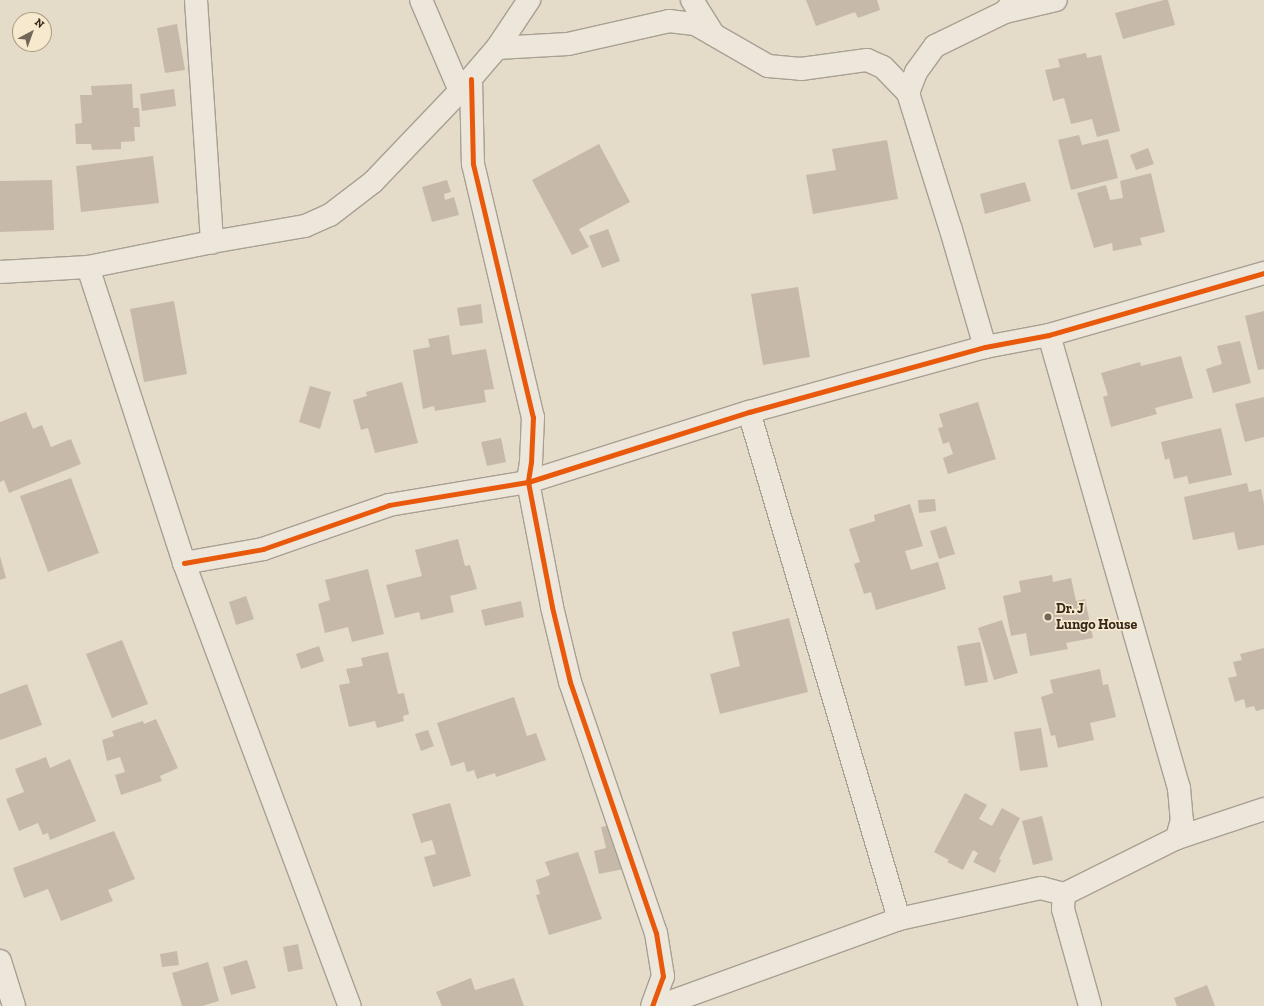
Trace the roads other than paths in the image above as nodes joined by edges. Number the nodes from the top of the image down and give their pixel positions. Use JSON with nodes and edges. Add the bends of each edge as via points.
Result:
{"nodes":[{"id":1,"x":196,"y":0,"type":"edge"},
{"id":2,"x":421,"y":0,"type":"edge"},
{"id":3,"x":529,"y":0,"type":"edge"},
{"id":4,"x":692,"y":0,"type":"edge"},
{"id":5,"x":1056,"y":0,"type":"edge"},
{"id":6,"x":1010,"y":6,"type":"edge"},
{"id":7,"x":714,"y":35,"type":"junction"},
{"id":8,"x":497,"y":48,"type":"junction"},
{"id":9,"x":465,"y":85,"type":"junction"},
{"id":10,"x":908,"y":93,"type":"junction"},
{"id":11,"x":212,"y":242,"type":"junction"},
{"id":12,"x":88,"y":267,"type":"junction"},
{"id":13,"x":0,"y":272,"type":"edge"},
{"id":14,"x":1264,"y":273,"type":"edge"},
{"id":15,"x":1048,"y":335,"type":"junction"},
{"id":16,"x":986,"y":347,"type":"junction"},
{"id":17,"x":749,"y":412,"type":"junction"},
{"id":18,"x":528,"y":482,"type":"junction"},
{"id":19,"x":184,"y":563,"type":"junction"},
{"id":20,"x":1264,"y":809,"type":"edge"},
{"id":21,"x":1177,"y":838,"type":"junction"},
{"id":22,"x":1064,"y":894,"type":"junction"},
{"id":23,"x":899,"y":919,"type":"junction"},
{"id":24,"x":0,"y":961,"type":"edge"},
{"id":25,"x":14,"y":1006,"type":"edge"},
{"id":26,"x":350,"y":1006,"type":"edge"},
{"id":27,"x":652,"y":1006,"type":"edge"},
{"id":28,"x":658,"y":1006,"type":"edge"},
{"id":29,"x":1090,"y":1006,"type":"edge"}],
"edges":[{"from":1,"to":11,"type":"street"},
{"from":2,"to":9,"type":"street"},
{"from":3,"to":8,"type":"street"},
{"from":4,"to":7,"type":"street"},
{"from":5,"to":6,"type":"street"},
{"from":6,"to":10,"type":"street","via":[[935,46],[916,72]]},
{"from":7,"to":8,"type":"street","via":[[695,24],[669,21],[568,44]]},
{"from":7,"to":10,"type":"street","via":[[768,66],[800,69],[867,60],[883,67]]},
{"from":8,"to":9,"type":"street"},
{"from":9,"to":11,"type":"street","via":[[373,182],[330,215],[305,226]]},
{"from":9,"to":18,"type":"street","via":[[473,164],[533,417],[532,462]]},
{"from":10,"to":16,"type":"street"},
{"from":11,"to":12,"type":"street"},
{"from":12,"to":13,"type":"street"},
{"from":12,"to":19,"type":"street"},
{"from":14,"to":15,"type":"street"},
{"from":15,"to":16,"type":"street"},
{"from":15,"to":21,"type":"street","via":[[1179,788],[1182,820]]},
{"from":16,"to":17,"type":"street"},
{"from":17,"to":18,"type":"street"},
{"from":17,"to":23,"type":"street"},
{"from":18,"to":19,"type":"street","via":[[389,505],[263,549]]},
{"from":18,"to":27,"type":"street","via":[[552,607],[570,682],[656,933],[663,976]]},
{"from":19,"to":26,"type":"street"},
{"from":20,"to":21,"type":"street"},
{"from":21,"to":22,"type":"street"},
{"from":22,"to":23,"type":"street","via":[[1041,888]]},
{"from":22,"to":29,"type":"street","via":[[1063,909]]},
{"from":23,"to":28,"type":"street"},
{"from":24,"to":25,"type":"street"}]}
